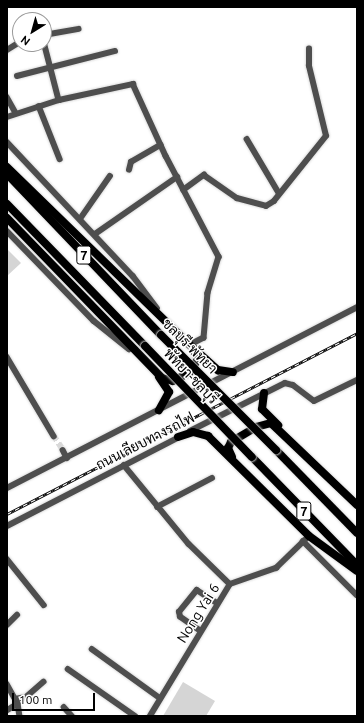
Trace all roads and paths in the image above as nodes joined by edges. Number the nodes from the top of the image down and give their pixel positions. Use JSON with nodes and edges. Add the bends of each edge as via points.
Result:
{"nodes":[{"id":1,"x":78,"y":29,"type":"dead end"},
{"id":2,"x":52,"y":34,"type":"edge"},
{"id":3,"x":309,"y":49,"type":"dead end"},
{"id":4,"x":115,"y":51,"type":"dead end"},
{"id":5,"x":46,"y":52,"type":"edge"},
{"id":6,"x":50,"y":67,"type":"junction"},
{"id":7,"x":17,"y":76,"type":"dead end"},
{"id":8,"x":7,"y":98,"type":"edge"},
{"id":9,"x":59,"y":100,"type":"junction"},
{"id":10,"x":39,"y":106,"type":"junction"},
{"id":11,"x":16,"y":113,"type":"junction"},
{"id":12,"x":7,"y":117,"type":"edge"},
{"id":13,"x":247,"y":139,"type":"dead end"},
{"id":14,"x":7,"y":142,"type":"edge"},
{"id":15,"x":161,"y":145,"type":"junction"},
{"id":16,"x":60,"y":159,"type":"dead end"},
{"id":17,"x":7,"y":167,"type":"edge"},
{"id":18,"x":129,"y":170,"type":"dead end"},
{"id":19,"x":7,"y":174,"type":"edge"},
{"id":20,"x":110,"y":176,"type":"dead end"},
{"id":21,"x":177,"y":177,"type":"junction"},
{"id":22,"x":183,"y":190,"type":"junction"},
{"id":23,"x":279,"y":193,"type":"junction"},
{"id":24,"x":7,"y":204,"type":"edge"},
{"id":25,"x":7,"y":218,"type":"edge"},
{"id":26,"x":80,"y":219,"type":"junction"},
{"id":27,"x":7,"y":231,"type":"edge"},
{"id":28,"x":95,"y":234,"type":"junction"},
{"id":29,"x":357,"y":307,"type":"edge"},
{"id":30,"x":166,"y":321,"type":"junction"},
{"id":31,"x":190,"y":345,"type":"junction"},
{"id":32,"x":7,"y":356,"type":"edge"},
{"id":33,"x":141,"y":357,"type":"junction"},
{"id":34,"x":154,"y":372,"type":"junction"},
{"id":35,"x":233,"y":372,"type":"junction"},
{"id":36,"x":357,"y":380,"type":"edge"},
{"id":37,"x":264,"y":393,"type":"junction"},
{"id":38,"x":159,"y":410,"type":"junction"},
{"id":39,"x":54,"y":436,"type":"tunnel mouth"},
{"id":40,"x":178,"y":437,"type":"junction"},
{"id":41,"x":63,"y":450,"type":"tunnel mouth"},
{"id":42,"x":67,"y":458,"type":"junction"},
{"id":43,"x":314,"y":462,"type":"junction"},
{"id":44,"x":124,"y":465,"type":"junction"},
{"id":45,"x":240,"y":467,"type":"junction"},
{"id":46,"x":212,"y":478,"type":"dead end"},
{"id":47,"x":7,"y":488,"type":"edge"},
{"id":48,"x":357,"y":505,"type":"edge"},
{"id":49,"x":157,"y":507,"type":"junction"},
{"id":50,"x":7,"y":527,"type":"edge"},
{"id":51,"x":357,"y":533,"type":"edge"},
{"id":52,"x":306,"y":538,"type":"junction"},
{"id":53,"x":7,"y":559,"type":"edge"},
{"id":54,"x":357,"y":565,"type":"edge"},
{"id":55,"x":357,"y":571,"type":"edge"},
{"id":56,"x":230,"y":584,"type":"junction"},
{"id":57,"x":357,"y":595,"type":"edge"},
{"id":58,"x":217,"y":603,"type":"junction"},
{"id":59,"x":44,"y":604,"type":"dead end"},
{"id":60,"x":18,"y":615,"type":"dead end"},
{"id":61,"x":7,"y":625,"type":"edge"},
{"id":62,"x":200,"y":631,"type":"junction"},
{"id":63,"x":92,"y":649,"type":"dead end"},
{"id":64,"x":68,"y":669,"type":"dead end"},
{"id":65,"x":43,"y":682,"type":"dead end"},
{"id":66,"x":7,"y":684,"type":"edge"},
{"id":67,"x":160,"y":698,"type":"junction"},
{"id":68,"x":17,"y":702,"type":"junction"},
{"id":69,"x":64,"y":707,"type":"dead end"},
{"id":70,"x":7,"y":711,"type":"edge"},
{"id":71,"x":20,"y":716,"type":"edge"},
{"id":72,"x":72,"y":716,"type":"edge"},
{"id":73,"x":135,"y":716,"type":"edge"},
{"id":74,"x":150,"y":716,"type":"edge"}],
"edges":[{"from":1,"to":2,"type":"street"},
{"from":3,"to":23,"type":"street","via":[[309,66],[326,136]]},
{"from":4,"to":6,"type":"street"},
{"from":5,"to":6,"type":"street"},
{"from":6,"to":7,"type":"street"},
{"from":6,"to":9,"type":"street"},
{"from":8,"to":11,"type":"street"},
{"from":9,"to":10,"type":"street"},
{"from":9,"to":15,"type":"street","via":[[133,84]]},
{"from":10,"to":11,"type":"street"},
{"from":10,"to":16,"type":"street"},
{"from":11,"to":12,"type":"street"},
{"from":13,"to":23,"type":"street"},
{"from":14,"to":26,"type":"street"},
{"from":15,"to":18,"type":"street","via":[[131,162]]},
{"from":15,"to":21,"type":"street"},
{"from":17,"to":30,"type":"highway"},
{"from":19,"to":51,"type":"highway","name":"ชลบุรี-พัทยา","number":"7","bridge":true},
{"from":20,"to":26,"type":"street"},
{"from":21,"to":22,"type":"street"},
{"from":21,"to":28,"type":"street"},
{"from":22,"to":23,"type":"street","via":[[204,175],[230,195],[266,206]]},
{"from":22,"to":31,"type":"street","via":[[220,257],[208,293],[204,338]]},
{"from":24,"to":54,"type":"highway","name":"พัทยา-ชลบุรี","number":"7","bridge":true},
{"from":25,"to":33,"type":"highway"},
{"from":26,"to":28,"type":"street"},
{"from":27,"to":33,"type":"street","via":[[94,321]]},
{"from":28,"to":30,"type":"street","via":[[133,276]]},
{"from":29,"to":35,"type":"street","name":"ถนนเลียบทางรถไฟ"},
{"from":30,"to":31,"type":"highway"},
{"from":31,"to":34,"type":"highway","via":[[198,359],[189,373],[170,381]]},
{"from":31,"to":35,"type":"highway","via":[[218,370]]},
{"from":32,"to":39,"type":"street"},
{"from":33,"to":34,"type":"highway"},
{"from":34,"to":38,"type":"highway","via":[[169,392]]},
{"from":35,"to":38,"type":"street","name":"ถนนเลียบทางรถไฟ"},
{"from":36,"to":37,"type":"street","name":"ถนนเลียบทางรถไฟ","via":[[314,401],[289,383]]},
{"from":37,"to":40,"type":"street","name":"ถนนเลียบทางรถไฟ"},
{"from":37,"to":43,"type":"highway","via":[[262,409]]},
{"from":38,"to":42,"type":"street","name":"ถนนเลียบทางรถไฟ"},
{"from":40,"to":44,"type":"street","name":"ถนนเลียบทางรถไฟ"},
{"from":40,"to":45,"type":"highway","via":[[193,432],[206,435]]},
{"from":41,"to":42,"type":"street"},
{"from":42,"to":47,"type":"street","name":"ถนนเลียบทางรถไฟ"},
{"from":43,"to":45,"type":"highway","via":[[269,423],[231,442],[229,451]]},
{"from":43,"to":48,"type":"highway"},
{"from":44,"to":49,"type":"street"},
{"from":44,"to":50,"type":"street","name":"ถนนเลียบทางรถไฟ"},
{"from":45,"to":52,"type":"highway"},
{"from":46,"to":49,"type":"street"},
{"from":49,"to":56,"type":"street"},
{"from":52,"to":55,"type":"highway"},
{"from":52,"to":56,"type":"street","name":"Nong Yai 6","via":[[276,568]]},
{"from":52,"to":57,"type":"street"},
{"from":53,"to":59,"type":"street"},
{"from":56,"to":58,"type":"street","name":"Nong Yai 6"},
{"from":58,"to":62,"type":"street","name":"Nong Yai 6"},
{"from":58,"to":62,"type":"street","via":[[197,590],[179,612],[180,617]]},
{"from":60,"to":61,"type":"street"},
{"from":62,"to":67,"type":"street","name":"Nong Yai 6"},
{"from":63,"to":67,"type":"street"},
{"from":64,"to":73,"type":"street"},
{"from":65,"to":68,"type":"street"},
{"from":66,"to":68,"type":"street"},
{"from":67,"to":74,"type":"street","name":"Nong Yai 6"},
{"from":68,"to":70,"type":"street"},
{"from":68,"to":71,"type":"street"},
{"from":69,"to":72,"type":"street"}]}
